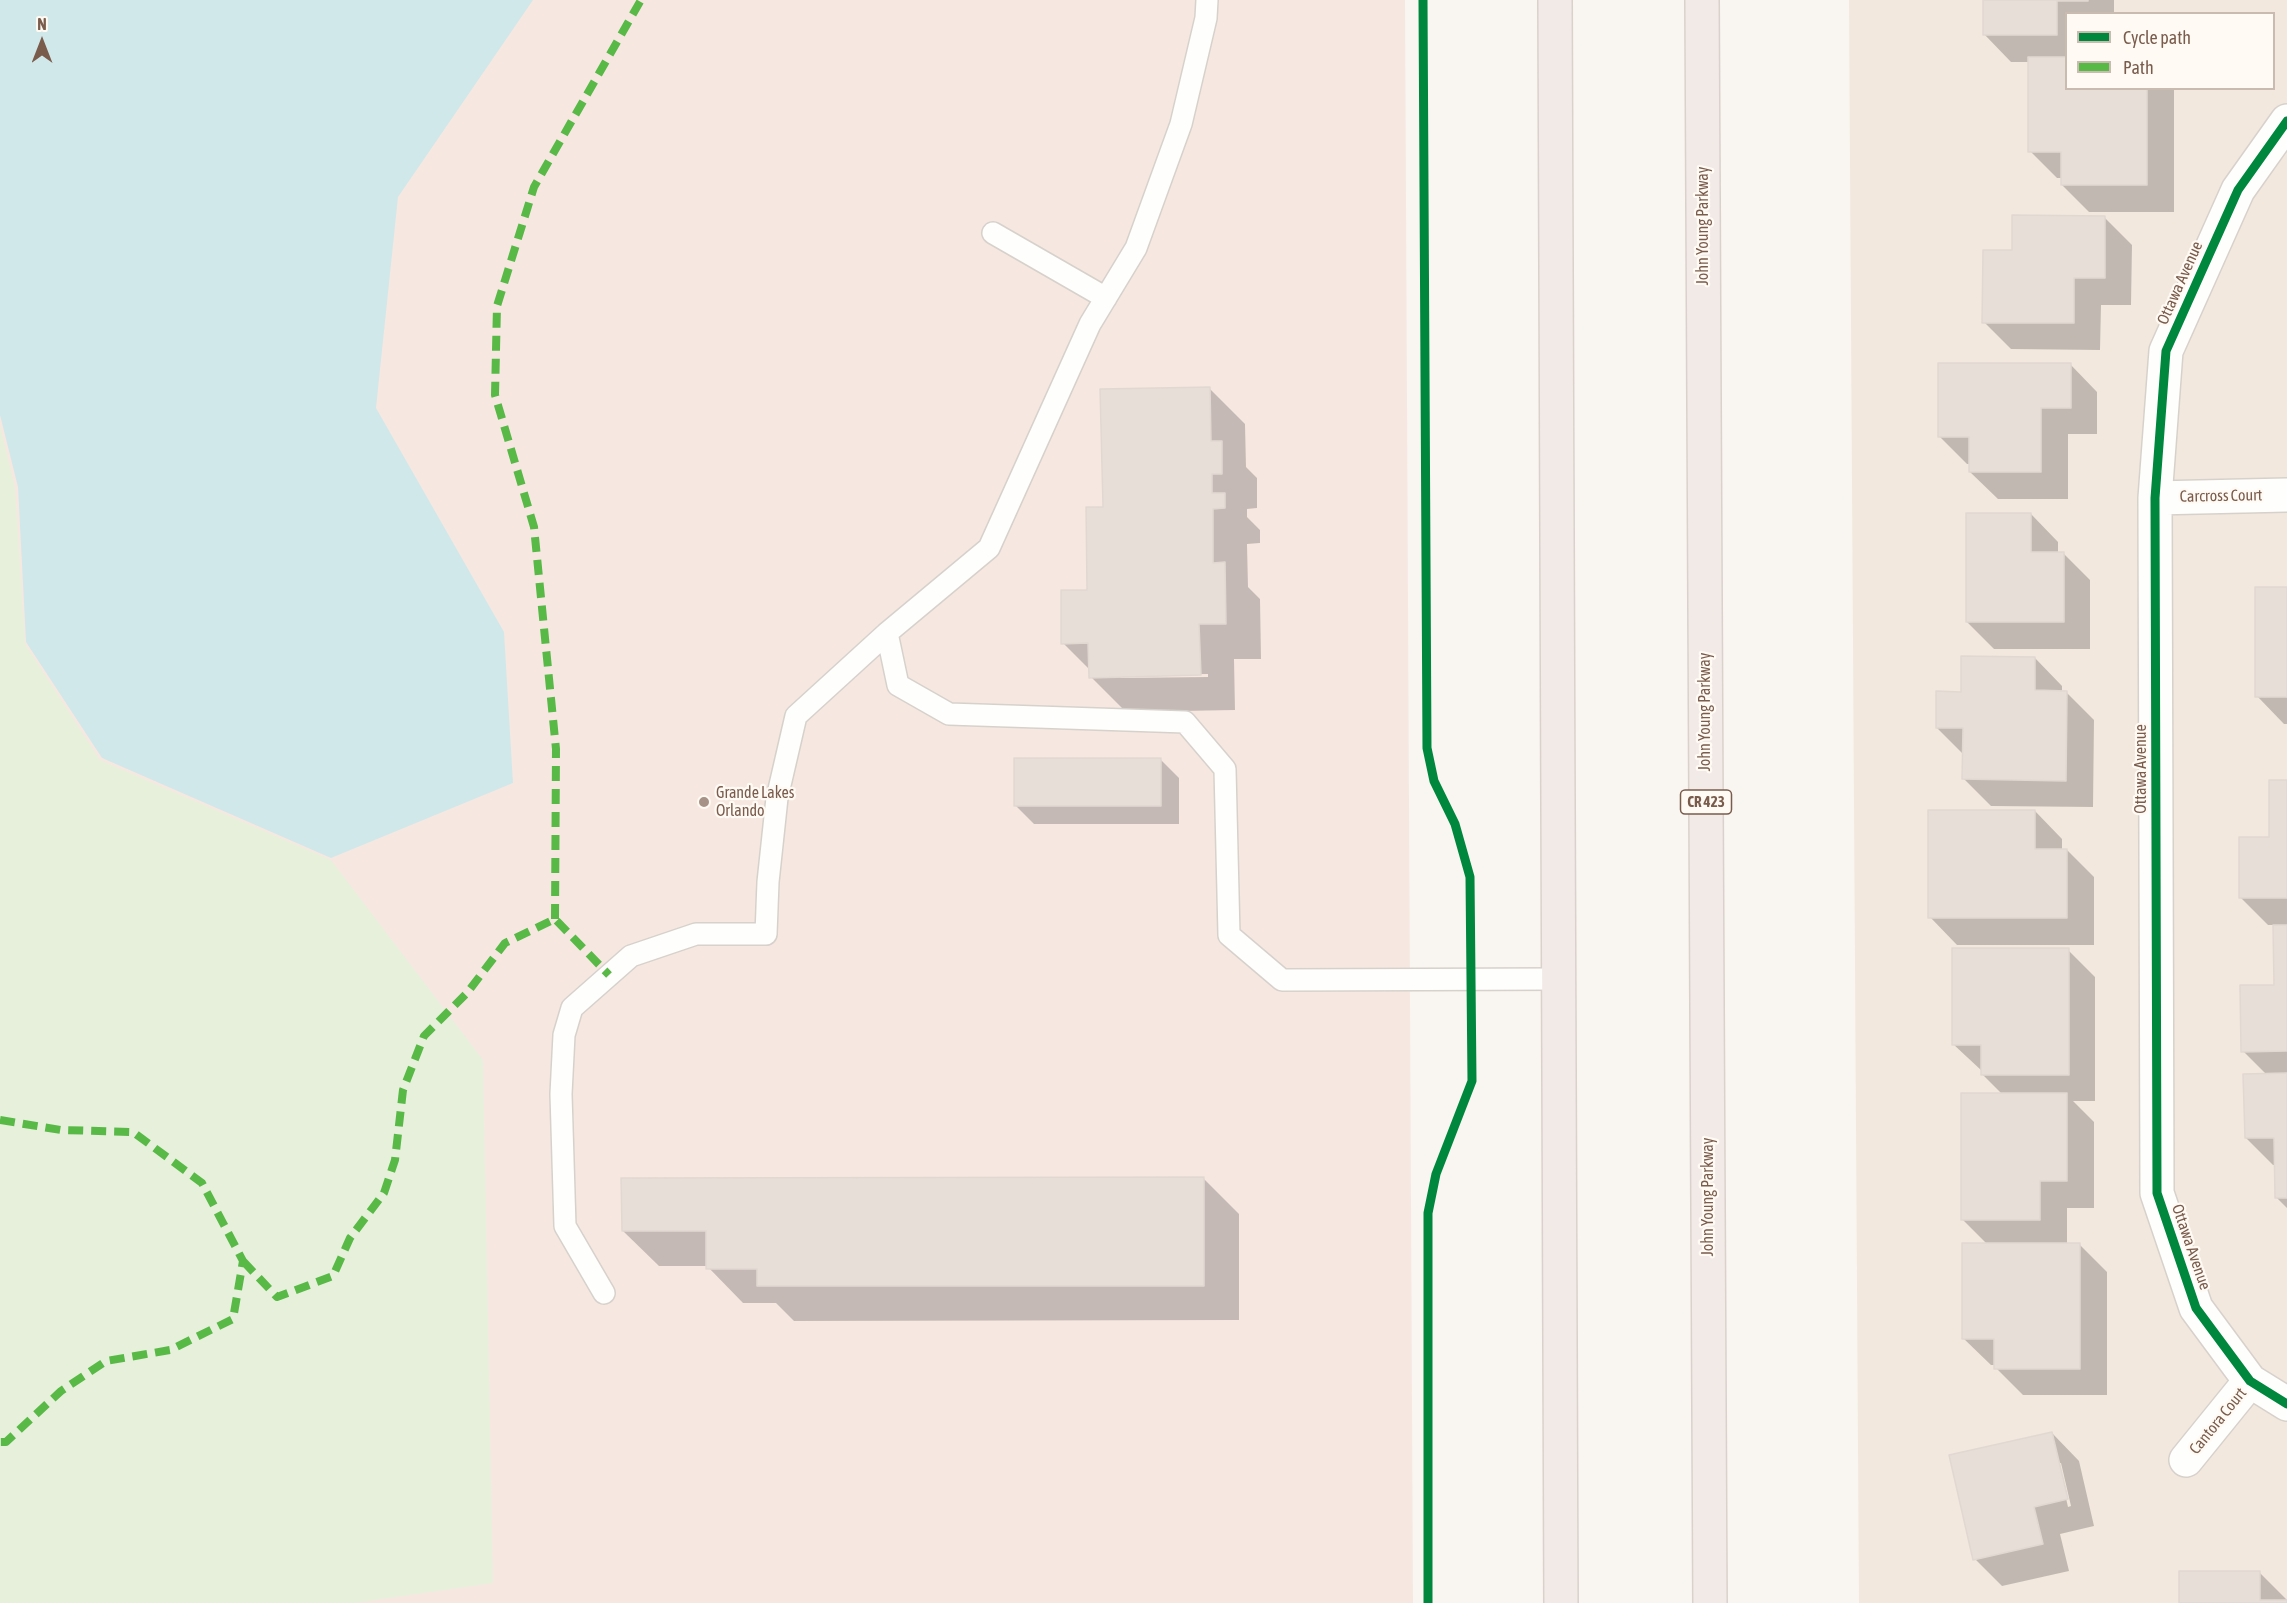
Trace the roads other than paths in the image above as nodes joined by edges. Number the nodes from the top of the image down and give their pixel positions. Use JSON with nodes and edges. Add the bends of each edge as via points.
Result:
{"nodes":[{"id":1,"x":1207,"y":0,"type":"edge"},
{"id":2,"x":1556,"y":0,"type":"edge"},
{"id":3,"x":1702,"y":0,"type":"edge"},
{"id":4,"x":2287,"y":121,"type":"edge"},
{"id":5,"x":993,"y":232,"type":"dead end"},
{"id":6,"x":1106,"y":298,"type":"junction"},
{"id":7,"x":2287,"y":495,"type":"edge"},
{"id":8,"x":2155,"y":498,"type":"junction"},
{"id":9,"x":888,"y":633,"type":"junction"},
{"id":10,"x":1559,"y":980,"type":"junction"},
{"id":11,"x":604,"y":1293,"type":"dead end"},
{"id":12,"x":2250,"y":1381,"type":"junction"},
{"id":13,"x":2287,"y":1404,"type":"edge"},
{"id":14,"x":2186,"y":1460,"type":"dead end"},
{"id":15,"x":1561,"y":1603,"type":"edge"},
{"id":16,"x":1710,"y":1603,"type":"edge"}],
"edges":[{"from":1,"to":6,"type":"lane","via":[[1181,124],[1136,248]]},
{"from":2,"to":10,"type":"highway"},
{"from":3,"to":16,"type":"highway","name":"John Young Parkway","number":"CR 423"},
{"from":4,"to":8,"type":"street","name":"Ottawa Avenue","via":[[2238,190],[2166,351]]},
{"from":5,"to":6,"type":"lane"},
{"from":6,"to":9,"type":"lane","via":[[1090,324],[989,548]]},
{"from":7,"to":8,"type":"street","name":"Carcross Court"},
{"from":8,"to":12,"type":"street","name":"Ottawa Avenue","via":[[2157,1193],[2196,1308]]},
{"from":9,"to":10,"type":"lane","via":[[898,685],[950,714],[1185,722],[1225,769],[1229,935],[1282,980]]},
{"from":9,"to":11,"type":"lane","via":[[796,716],[777,798],[766,934],[696,934],[631,956],[572,1008],[564,1035],[561,1094],[566,1226]]},
{"from":10,"to":15,"type":"highway"},
{"from":12,"to":13,"type":"street","name":"Ottawa Avenue"},
{"from":12,"to":14,"type":"street","name":"Cantora Court"}]}
